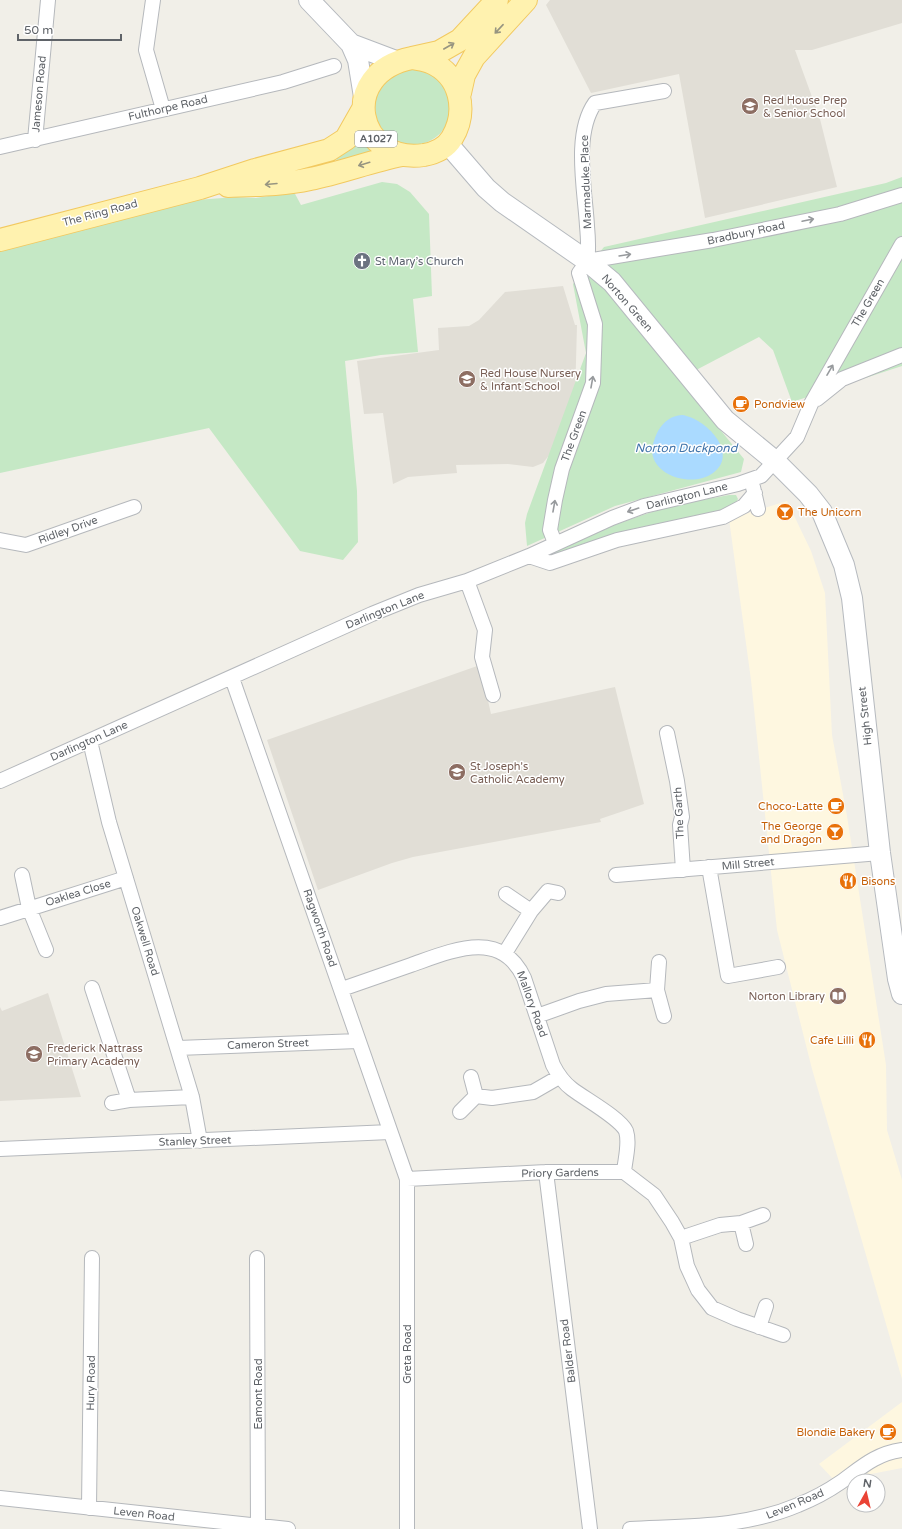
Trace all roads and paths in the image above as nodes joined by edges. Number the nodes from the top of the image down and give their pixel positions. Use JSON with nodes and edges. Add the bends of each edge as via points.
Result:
{"nodes":[{"id":1,"x":48,"y":0,"type":"edge"},
{"id":2,"x":153,"y":0,"type":"edge"},
{"id":3,"x":309,"y":0,"type":"edge"},
{"id":4,"x":497,"y":0,"type":"edge"},
{"id":5,"x":526,"y":0,"type":"edge"},
{"id":6,"x":351,"y":44,"type":"junction"},
{"id":7,"x":404,"y":60,"type":"junction"},
{"id":8,"x":334,"y":66,"type":"dead end"},
{"id":9,"x":664,"y":91,"type":"dead end"},
{"id":10,"x":460,"y":93,"type":"junction"},
{"id":11,"x":363,"y":103,"type":"junction"},
{"id":12,"x":163,"y":109,"type":"junction"},
{"id":13,"x":35,"y":140,"type":"junction"},
{"id":14,"x":448,"y":144,"type":"junction"},
{"id":15,"x":0,"y":147,"type":"edge"},
{"id":16,"x":402,"y":155,"type":"junction"},
{"id":17,"x":200,"y":188,"type":"junction"},
{"id":18,"x":902,"y":195,"type":"edge"},
{"id":19,"x":0,"y":240,"type":"edge"},
{"id":20,"x":902,"y":244,"type":"edge"},
{"id":21,"x":587,"y":261,"type":"junction"},
{"id":22,"x":902,"y":355,"type":"edge"},
{"id":23,"x":811,"y":404,"type":"junction"},
{"id":24,"x":774,"y":461,"type":"junction"},
{"id":25,"x":753,"y":487,"type":"junction"},
{"id":26,"x":134,"y":507,"type":"dead end"},
{"id":27,"x":758,"y":509,"type":"dead end"},
{"id":28,"x":0,"y":540,"type":"edge"},
{"id":29,"x":555,"y":543,"type":"junction"},
{"id":30,"x":529,"y":556,"type":"junction"},
{"id":31,"x":467,"y":581,"type":"junction"},
{"id":32,"x":232,"y":678,"type":"junction"},
{"id":33,"x":493,"y":695,"type":"dead end"},
{"id":34,"x":667,"y":733,"type":"dead end"},
{"id":35,"x":90,"y":741,"type":"junction"},
{"id":36,"x":0,"y":781,"type":"edge"},
{"id":37,"x":880,"y":853,"type":"junction"},
{"id":38,"x":709,"y":867,"type":"junction"},
{"id":39,"x":683,"y":870,"type":"junction"},
{"id":40,"x":22,"y":875,"type":"dead end"},
{"id":41,"x":616,"y":875,"type":"dead end"},
{"id":42,"x":126,"y":878,"type":"junction"},
{"id":43,"x":558,"y":893,"type":"dead end"},
{"id":44,"x":506,"y":894,"type":"dead end"},
{"id":45,"x":29,"y":908,"type":"junction"},
{"id":46,"x":531,"y":911,"type":"junction"},
{"id":47,"x":0,"y":918,"type":"edge"},
{"id":48,"x":46,"y":950,"type":"dead end"},
{"id":49,"x":505,"y":953,"type":"junction"},
{"id":50,"x":659,"y":962,"type":"dead end"},
{"id":51,"x":778,"y":967,"type":"dead end"},
{"id":52,"x":92,"y":988,"type":"dead end"},
{"id":53,"x":342,"y":989,"type":"junction"},
{"id":54,"x":657,"y":990,"type":"junction"},
{"id":55,"x":902,"y":994,"type":"edge"},
{"id":56,"x":537,"y":1016,"type":"junction"},
{"id":57,"x":664,"y":1016,"type":"dead end"},
{"id":58,"x":358,"y":1041,"type":"junction"},
{"id":59,"x":178,"y":1048,"type":"junction"},
{"id":60,"x":471,"y":1077,"type":"dead end"},
{"id":61,"x":559,"y":1077,"type":"junction"},
{"id":62,"x":476,"y":1096,"type":"junction"},
{"id":63,"x":192,"y":1097,"type":"junction"},
{"id":64,"x":128,"y":1100,"type":"junction"},
{"id":65,"x":112,"y":1103,"type":"dead end"},
{"id":66,"x":460,"y":1112,"type":"dead end"},
{"id":67,"x":390,"y":1132,"type":"junction"},
{"id":68,"x":200,"y":1141,"type":"junction"},
{"id":69,"x":0,"y":1148,"type":"edge"},
{"id":70,"x":546,"y":1172,"type":"junction"},
{"id":71,"x":624,"y":1172,"type":"junction"},
{"id":72,"x":407,"y":1179,"type":"junction"},
{"id":73,"x":763,"y":1215,"type":"dead end"},
{"id":74,"x":741,"y":1223,"type":"junction"},
{"id":75,"x":681,"y":1238,"type":"junction"},
{"id":76,"x":746,"y":1244,"type":"dead end"},
{"id":77,"x":92,"y":1258,"type":"dead end"},
{"id":78,"x":257,"y":1258,"type":"dead end"},
{"id":79,"x":766,"y":1306,"type":"dead end"},
{"id":80,"x":759,"y":1327,"type":"junction"},
{"id":81,"x":783,"y":1335,"type":"dead end"},
{"id":82,"x":902,"y":1450,"type":"edge"},
{"id":83,"x":0,"y":1498,"type":"edge"},
{"id":84,"x":89,"y":1508,"type":"junction"},
{"id":85,"x":258,"y":1528,"type":"edge"},
{"id":86,"x":288,"y":1529,"type":"edge"},
{"id":87,"x":407,"y":1529,"type":"edge"},
{"id":88,"x":590,"y":1529,"type":"edge"},
{"id":89,"x":630,"y":1529,"type":"edge"}],
"edges":[{"from":1,"to":13,"type":"street","name":"Jameson Road"},
{"from":2,"to":12,"type":"street","via":[[146,50]]},
{"from":3,"to":6,"type":"main road"},
{"from":7,"to":4,"type":"main road","number":"A1027","one_way":true,"via":[[439,52],[460,40]]},
{"from":5,"to":10,"type":"main road","one_way":true,"via":[[474,57],[464,75]]},
{"from":6,"to":7,"type":"main road"},
{"from":6,"to":11,"type":"main road","via":[[358,60]]},
{"from":7,"to":10,"type":"main road","via":[[430,62],[450,76]]},
{"from":7,"to":11,"type":"main road","number":"A1027","via":[[383,69],[372,80]]},
{"from":8,"to":12,"type":"street","name":"Fulthorpe Road","via":[[283,82]]},
{"from":9,"to":21,"type":"street","name":"Marmaduke Place","via":[[595,104],[589,112],[584,128],[582,158],[588,240]]},
{"from":10,"to":14,"type":"main road","via":[[462,109],[459,123]]},
{"from":11,"to":16,"type":"main road","number":"A1027","via":[[366,127],[386,148]]},
{"from":11,"to":17,"type":"main road","name":"The Ring Road","number":"A1027","via":[[346,140],[330,150]]},
{"from":12,"to":13,"type":"street","name":"Fulthorpe Road"},
{"from":13,"to":15,"type":"street","name":"Fulthorpe Road"},
{"from":14,"to":16,"type":"main road","number":"A1027","via":[[434,153]]},
{"from":14,"to":21,"type":"main road","name":"Norton Green","via":[[486,188],[502,202]]},
{"from":16,"to":17,"type":"main road","name":"The Ring Road","number":"A1027","one_way":true,"via":[[310,179],[273,185]]},
{"from":17,"to":19,"type":"main road","name":"The Ring Road","number":"A1027"},
{"from":21,"to":18,"type":"street","name":"Bradbury Road","one_way":true,"via":[[750,233],[840,214]]},
{"from":23,"to":20,"type":"street","name":"The Green","one_way":true},
{"from":21,"to":24,"type":"main road","name":"Norton Green","via":[[612,282],[725,420]]},
{"from":29,"to":21,"type":"street","name":"The Green","one_way":true,"via":[[550,530],[562,469],[593,382],[595,324],[579,273]]},
{"from":22,"to":23,"type":"street","via":[[842,379]]},
{"from":23,"to":24,"type":"street","name":"The Green","via":[[797,437]]},
{"from":24,"to":25,"type":"street","name":"Darlington Lane"},
{"from":24,"to":37,"type":"main road","name":"High Street","via":[[808,494],[822,512],[844,565],[852,598]]},
{"from":25,"to":27,"type":"street"},
{"from":25,"to":29,"type":"street","name":"Darlington Lane","one_way":true,"via":[[644,506]]},
{"from":25,"to":30,"type":"street","via":[[744,506],[723,517],[617,540],[550,563]]},
{"from":26,"to":28,"type":"street","name":"Ridley Drive","via":[[26,545]]},
{"from":29,"to":30,"type":"street","name":"Darlington Lane"},
{"from":30,"to":31,"type":"street","name":"Darlington Lane"},
{"from":31,"to":32,"type":"street","name":"Darlington Lane","via":[[420,595],[372,614]]},
{"from":31,"to":33,"type":"street","via":[[485,630],[482,657]]},
{"from":32,"to":35,"type":"street","name":"Darlington Lane"},
{"from":32,"to":53,"type":"street","name":"Ragworth Road"},
{"from":34,"to":39,"type":"street","name":"The Garth","via":[[682,817],[680,825]]},
{"from":35,"to":36,"type":"street","name":"Darlington Lane"},
{"from":35,"to":42,"type":"street","name":"Oakwell Road","via":[[109,822]]},
{"from":37,"to":38,"type":"street","name":"Mill Street"},
{"from":37,"to":55,"type":"main road","name":"High Street"},
{"from":38,"to":39,"type":"street","name":"Mill Street"},
{"from":38,"to":51,"type":"street","via":[[728,976]]},
{"from":39,"to":41,"type":"street","name":"Mill Street"},
{"from":40,"to":45,"type":"street"},
{"from":42,"to":45,"type":"street","name":"Oaklea Close"},
{"from":42,"to":59,"type":"street","name":"Oakwell Road"},
{"from":43,"to":46,"type":"street","via":[[548,891]]},
{"from":44,"to":46,"type":"street"},
{"from":45,"to":47,"type":"street","name":"Oaklea Close"},
{"from":45,"to":48,"type":"street"},
{"from":46,"to":49,"type":"street"},
{"from":49,"to":53,"type":"street","name":"Mallory Road","via":[[484,947],[460,948]]},
{"from":49,"to":56,"type":"street","name":"Mallory Road","via":[[519,967]]},
{"from":50,"to":54,"type":"street"},
{"from":52,"to":64,"type":"street"},
{"from":53,"to":58,"type":"street","name":"Ragworth Road"},
{"from":54,"to":56,"type":"street","via":[[606,994]]},
{"from":54,"to":57,"type":"street"},
{"from":56,"to":61,"type":"street","name":"Mallory Road"},
{"from":58,"to":59,"type":"street","name":"Cameron Street"},
{"from":58,"to":67,"type":"street","name":"Ragworth Road"},
{"from":59,"to":63,"type":"street","name":"Oakwell Road"},
{"from":60,"to":62,"type":"street"},
{"from":61,"to":62,"type":"street","via":[[533,1092],[492,1098]]},
{"from":61,"to":71,"type":"street","name":"Mallory Road","via":[[616,1121],[625,1131],[627,1142]]},
{"from":62,"to":66,"type":"street"},
{"from":63,"to":64,"type":"street"},
{"from":63,"to":68,"type":"street","name":"Oakwell Road"},
{"from":64,"to":65,"type":"street"},
{"from":67,"to":68,"type":"street","name":"Stanley Street"},
{"from":67,"to":72,"type":"street","name":"Ragworth Road"},
{"from":68,"to":69,"type":"street","name":"Stanley Street"},
{"from":70,"to":71,"type":"street","name":"Priory Gardens"},
{"from":70,"to":72,"type":"street","name":"Priory Gardens"},
{"from":70,"to":88,"type":"street","name":"Balder Road"},
{"from":71,"to":75,"type":"street","via":[[654,1195]]},
{"from":72,"to":87,"type":"street","name":"Greta Road"},
{"from":73,"to":74,"type":"street"},
{"from":74,"to":75,"type":"street","via":[[720,1225]]},
{"from":74,"to":76,"type":"street"},
{"from":75,"to":80,"type":"street","via":[[687,1266],[698,1290],[712,1308]]},
{"from":77,"to":84,"type":"street","name":"Hury Road"},
{"from":78,"to":85,"type":"street","name":"Eamont Road"},
{"from":79,"to":80,"type":"street"},
{"from":80,"to":81,"type":"street"},
{"from":82,"to":89,"type":"street","name":"Leven Road","via":[[876,1457],[822,1494],[773,1515],[734,1523]]},
{"from":83,"to":84,"type":"street","name":"Leven Road"},
{"from":84,"to":85,"type":"street","name":"Leven Road"},
{"from":85,"to":86,"type":"street","name":"Leven Road"}]}
